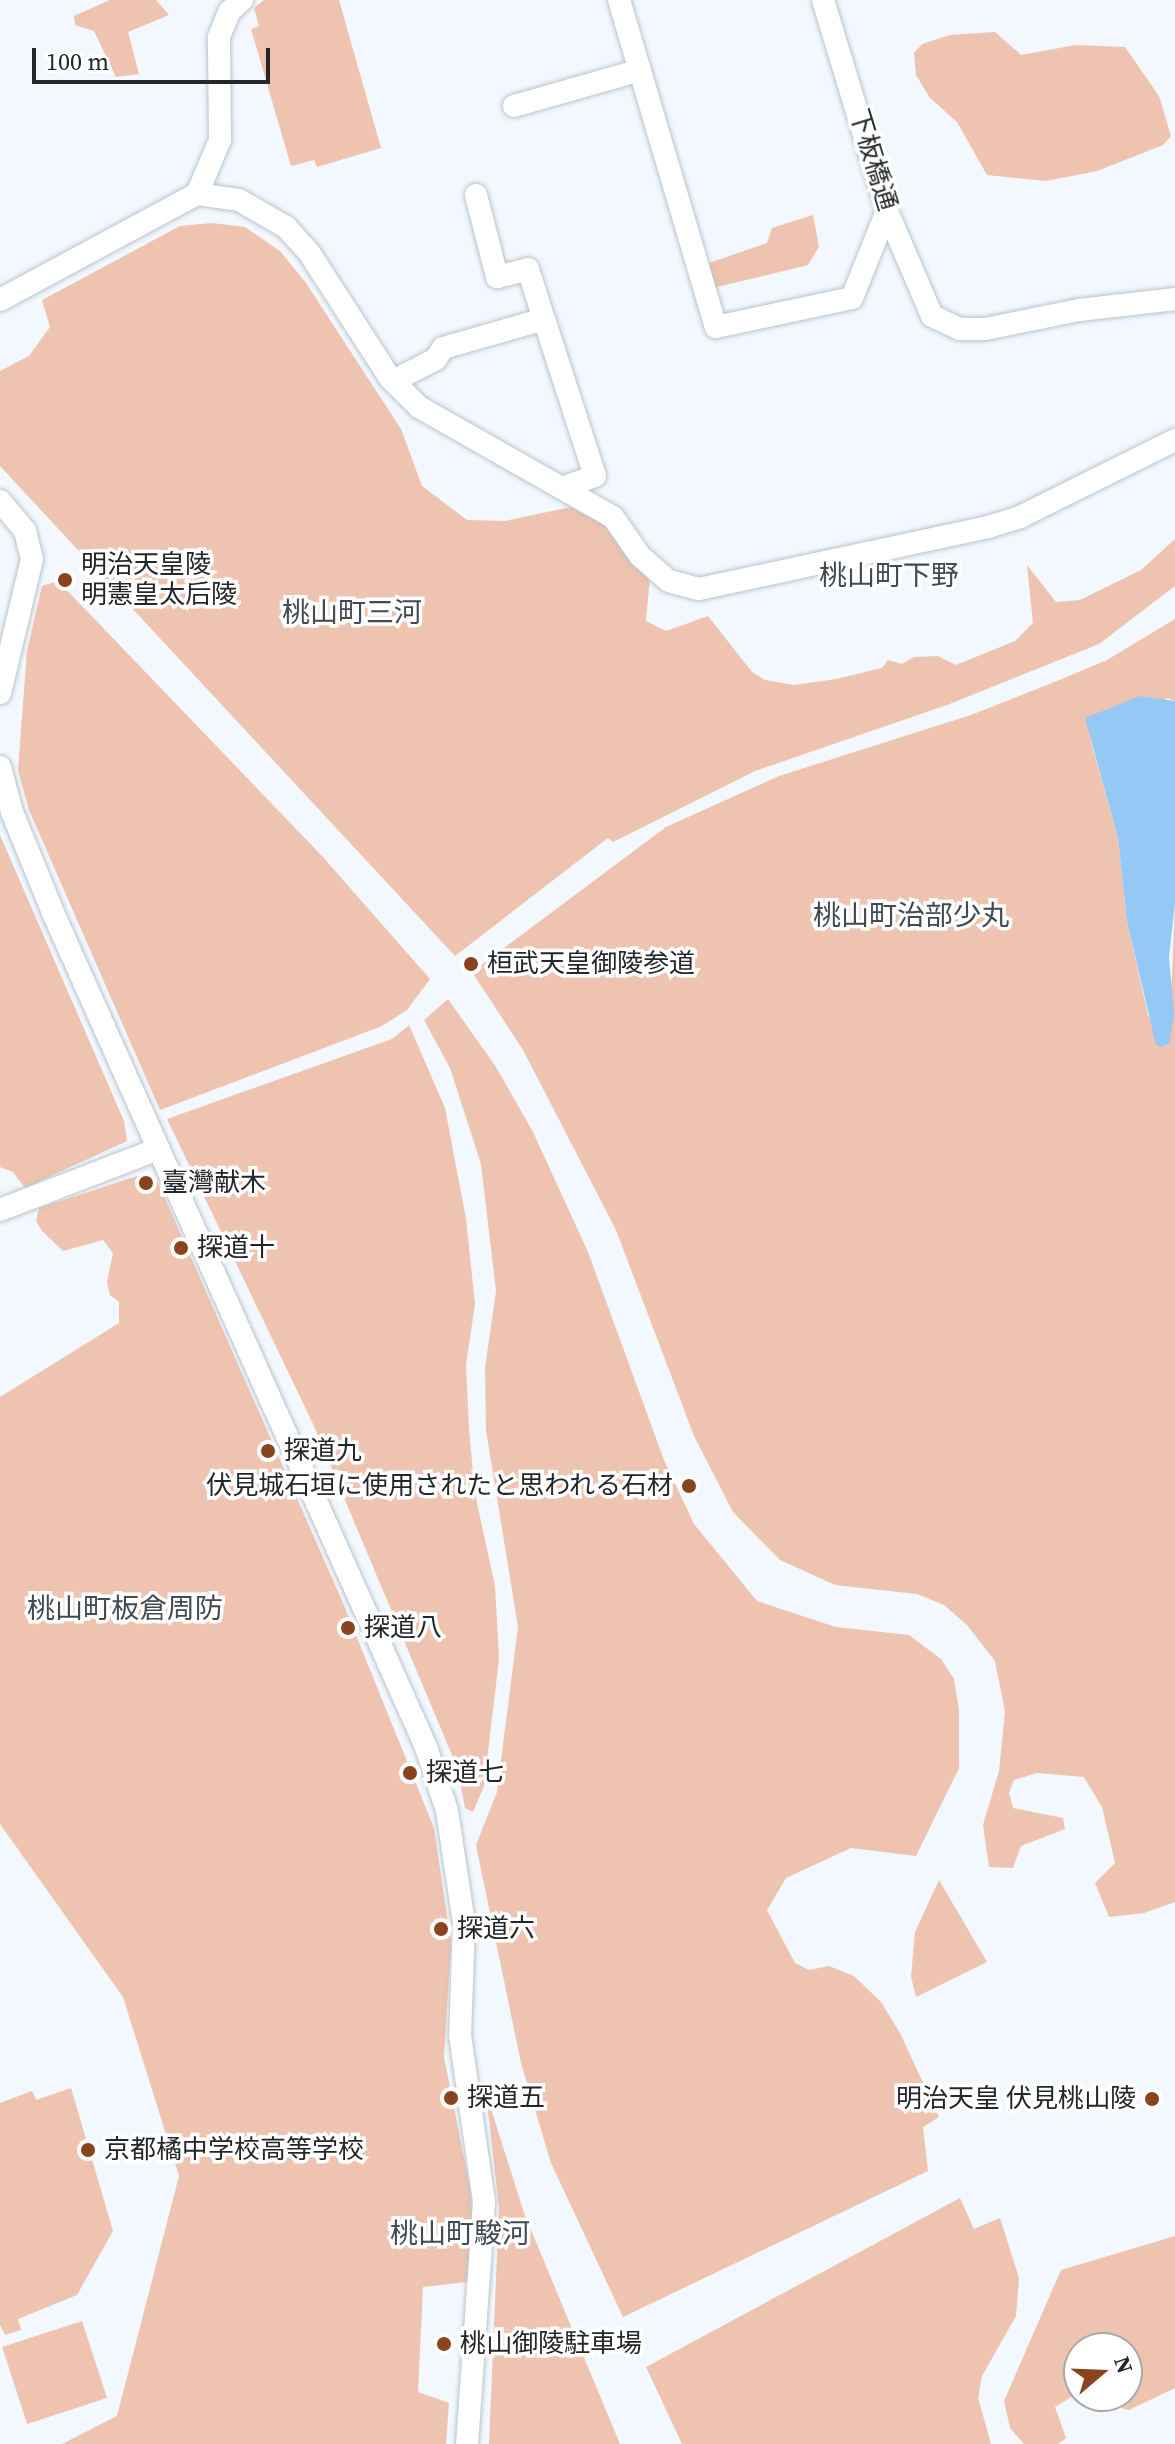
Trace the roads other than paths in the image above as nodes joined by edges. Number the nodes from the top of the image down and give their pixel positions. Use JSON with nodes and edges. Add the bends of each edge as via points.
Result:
{"nodes":[{"id":1,"x":242,"y":0,"type":"edge"},
{"id":2,"x":619,"y":0,"type":"edge"},
{"id":3,"x":823,"y":0,"type":"edge"},
{"id":4,"x":640,"y":70,"type":"junction"},
{"id":5,"x":514,"y":106,"type":"dead end"},
{"id":6,"x":197,"y":194,"type":"junction"},
{"id":7,"x":476,"y":195,"type":"dead end"},
{"id":8,"x":887,"y":211,"type":"junction"},
{"id":9,"x":1175,"y":299,"type":"edge"},
{"id":10,"x":0,"y":300,"type":"edge"},
{"id":11,"x":544,"y":319,"type":"junction"},
{"id":12,"x":393,"y":381,"type":"junction"},
{"id":13,"x":1175,"y":440,"type":"edge"},
{"id":14,"x":562,"y":488,"type":"junction"},
{"id":15,"x":0,"y":501,"type":"edge"},
{"id":16,"x":0,"y":693,"type":"edge"},
{"id":17,"x":0,"y":767,"type":"edge"},
{"id":18,"x":158,"y":1149,"type":"junction"},
{"id":19,"x":0,"y":1209,"type":"edge"},
{"id":20,"x":467,"y":2444,"type":"edge"}],
"edges":[{"from":1,"to":6,"type":"street","via":[[229,12],[219,37],[220,140]]},
{"from":2,"to":4,"type":"street"},
{"from":3,"to":8,"type":"street","name":"下板橋通"},
{"from":4,"to":5,"type":"street"},
{"from":4,"to":8,"type":"street","via":[[716,327],[852,298]]},
{"from":6,"to":10,"type":"street"},
{"from":6,"to":12,"type":"street","via":[[249,204],[293,233]]},
{"from":7,"to":11,"type":"street","via":[[497,277],[528,269]]},
{"from":8,"to":9,"type":"street","name":"下板橋通","via":[[932,316],[960,329]]},
{"from":11,"to":12,"type":"street","via":[[443,348],[436,359]]},
{"from":11,"to":14,"type":"street","via":[[595,476]]},
{"from":12,"to":14,"type":"street","via":[[419,407]]},
{"from":13,"to":14,"type":"street","via":[[1020,517],[699,589],[669,581],[640,556],[613,517]]},
{"from":15,"to":16,"type":"street","via":[[29,542],[31,566]]},
{"from":17,"to":18,"type":"street","via":[[12,812],[54,915]]},
{"from":18,"to":19,"type":"street"},
{"from":18,"to":20,"type":"street","via":[[426,1747],[449,1821],[464,1923],[460,2035],[484,2202]]}]}
